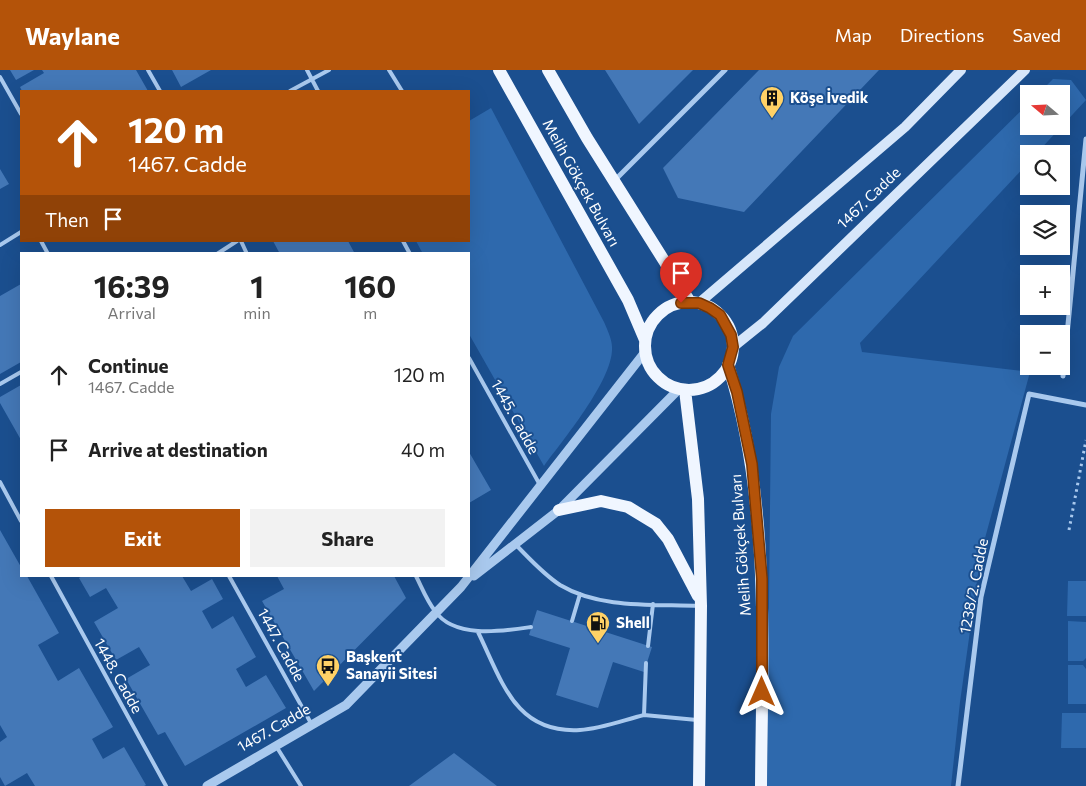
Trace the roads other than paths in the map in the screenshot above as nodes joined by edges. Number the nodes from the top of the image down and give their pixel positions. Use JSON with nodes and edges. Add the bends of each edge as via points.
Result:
{"nodes":[{"id":1,"x":148,"y":70,"type":"edge"},
{"id":2,"x":307,"y":70,"type":"edge"},
{"id":3,"x":329,"y":70,"type":"edge"},
{"id":4,"x":389,"y":70,"type":"edge"},
{"id":5,"x":500,"y":70,"type":"edge"},
{"id":6,"x":548,"y":70,"type":"edge"},
{"id":7,"x":725,"y":70,"type":"edge"},
{"id":8,"x":961,"y":70,"type":"edge"},
{"id":9,"x":1025,"y":70,"type":"edge"},
{"id":10,"x":0,"y":77,"type":"edge"},
{"id":11,"x":312,"y":81,"type":"junction"},
{"id":12,"x":159,"y":90,"type":"edge"},
{"id":13,"x":292,"y":90,"type":"edge"},
{"id":14,"x":317,"y":90,"type":"edge"},
{"id":15,"x":401,"y":90,"type":"edge"},
{"id":16,"x":20,"y":112,"type":"edge"},
{"id":17,"x":1086,"y":139,"type":"edge"},
{"id":18,"x":614,"y":181,"type":"junction"},
{"id":19,"x":20,"y":233,"type":"edge"},
{"id":20,"x":237,"y":242,"type":"edge"},
{"id":21,"x":0,"y":245,"type":"edge"},
{"id":22,"x":220,"y":252,"type":"edge"},
{"id":23,"x":694,"y":303,"type":"junction"},
{"id":24,"x":645,"y":346,"type":"junction"},
{"id":25,"x":733,"y":347,"type":"junction"},
{"id":26,"x":470,"y":360,"type":"edge"},
{"id":27,"x":728,"y":365,"type":"junction"},
{"id":28,"x":20,"y":373,"type":"edge"},
{"id":29,"x":1063,"y":376,"type":"dead end"},
{"id":30,"x":0,"y":384,"type":"edge"},
{"id":31,"x":682,"y":390,"type":"junction"},
{"id":32,"x":1086,"y":405,"type":"edge"},
{"id":33,"x":0,"y":482,"type":"edge"},
{"id":34,"x":541,"y":487,"type":"junction"},
{"id":35,"x":559,"y":510,"type":"junction"},
{"id":36,"x":20,"y":519,"type":"edge"},
{"id":37,"x":515,"y":544,"type":"junction"},
{"id":38,"x":470,"y":576,"type":"edge"},
{"id":39,"x":52,"y":577,"type":"edge"},
{"id":40,"x":230,"y":577,"type":"edge"},
{"id":41,"x":417,"y":577,"type":"edge"},
{"id":42,"x":469,"y":577,"type":"edge"},
{"id":43,"x":461,"y":587,"type":"junction"},
{"id":44,"x":580,"y":594,"type":"junction"},
{"id":45,"x":653,"y":604,"type":"junction"},
{"id":46,"x":701,"y":604,"type":"junction"},
{"id":47,"x":436,"y":613,"type":"junction"},
{"id":48,"x":572,"y":621,"type":"dead end"},
{"id":49,"x":531,"y":627,"type":"dead end"},
{"id":50,"x":478,"y":632,"type":"junction"},
{"id":51,"x":648,"y":646,"type":"dead end"},
{"id":52,"x":646,"y":663,"type":"dead end"},
{"id":53,"x":644,"y":715,"type":"junction"},
{"id":54,"x":700,"y":721,"type":"junction"},
{"id":55,"x":312,"y":725,"type":"junction"},
{"id":56,"x":276,"y":746,"type":"junction"},
{"id":57,"x":166,"y":786,"type":"edge"},
{"id":58,"x":207,"y":786,"type":"edge"},
{"id":59,"x":301,"y":786,"type":"edge"},
{"id":60,"x":699,"y":786,"type":"edge"},
{"id":61,"x":761,"y":786,"type":"edge"},
{"id":62,"x":958,"y":786,"type":"edge"}],
"edges":[{"from":1,"to":12,"type":"lane"},
{"from":2,"to":11,"type":"lane"},
{"from":3,"to":11,"type":"lane"},
{"from":4,"to":15,"type":"lane"},
{"from":5,"to":24,"type":"main road","name":"Melih Gökçek Bulvarı","via":[[628,300]]},
{"from":6,"to":18,"type":"main road","name":"Melih Gökçek Bulvarı"},
{"from":7,"to":18,"type":"street"},
{"from":8,"to":23,"type":"main road","name":"1467. Cadde","via":[[905,127]]},
{"from":9,"to":25,"type":"main road","name":"1467. Cadde","via":[[763,322]]},
{"from":10,"to":16,"type":"lane"},
{"from":11,"to":13,"type":"lane"},
{"from":11,"to":14,"type":"lane"},
{"from":17,"to":29,"type":"street"},
{"from":18,"to":23,"type":"main road","name":"Melih Gökçek Bulvarı"},
{"from":19,"to":21,"type":"lane"},
{"from":20,"to":22,"type":"lane"},
{"from":23,"to":24,"type":"main road","name":"1467. Cadde","via":[[681,303],[664,310],[652,323]]},
{"from":23,"to":25,"type":"main road","via":[[720,315],[731,335]]},
{"from":24,"to":31,"type":"main road","via":[[653,372],[669,386]]},
{"from":24,"to":34,"type":"street","name":"1467. Cadde"},
{"from":25,"to":27,"type":"main road"},
{"from":26,"to":34,"type":"lane","name":"1445. Cadde"},
{"from":27,"to":31,"type":"main road","via":[[711,384]]},
{"from":27,"to":61,"type":"main road","name":"Melih Gökçek Bulvarı","via":[[752,464],[762,579]]},
{"from":28,"to":30,"type":"lane"},
{"from":31,"to":35,"type":"street","name":"1467. Cadde"},
{"from":31,"to":46,"type":"main road","via":[[698,499]]},
{"from":32,"to":62,"type":"street","name":"1238/2. Cadde","via":[[1029,394],[981,597]]},
{"from":33,"to":36,"type":"lane"},
{"from":34,"to":38,"type":"street","name":"1467. Cadde"},
{"from":35,"to":37,"type":"street","name":"1467. Cadde"},
{"from":35,"to":46,"type":"main road","via":[[601,501],[628,507],[656,524],[672,546]]},
{"from":37,"to":43,"type":"street","name":"1467. Cadde"},
{"from":37,"to":44,"type":"lane","via":[[560,585]]},
{"from":39,"to":57,"type":"lane","name":"1448. Cadde"},
{"from":40,"to":55,"type":"lane","name":"1447. Cadde"},
{"from":41,"to":47,"type":"lane"},
{"from":42,"to":43,"type":"street","name":"1467. Cadde"},
{"from":43,"to":47,"type":"street","name":"1467. Cadde"},
{"from":44,"to":45,"type":"lane","via":[[614,602]]},
{"from":44,"to":48,"type":"lane"},
{"from":45,"to":46,"type":"lane"},
{"from":45,"to":51,"type":"lane"},
{"from":46,"to":54,"type":"main road"},
{"from":47,"to":50,"type":"lane","via":[[456,627]]},
{"from":47,"to":55,"type":"street","name":"1467. Cadde","via":[[346,705]]},
{"from":49,"to":50,"type":"lane"},
{"from":50,"to":53,"type":"lane","via":[[514,703],[533,721],[551,728],[581,730]]},
{"from":52,"to":53,"type":"lane"},
{"from":53,"to":54,"type":"lane"},
{"from":54,"to":60,"type":"main road"},
{"from":55,"to":56,"type":"street","name":"1467. Cadde"},
{"from":56,"to":58,"type":"street","name":"1467. Cadde"},
{"from":56,"to":59,"type":"lane"}]}
